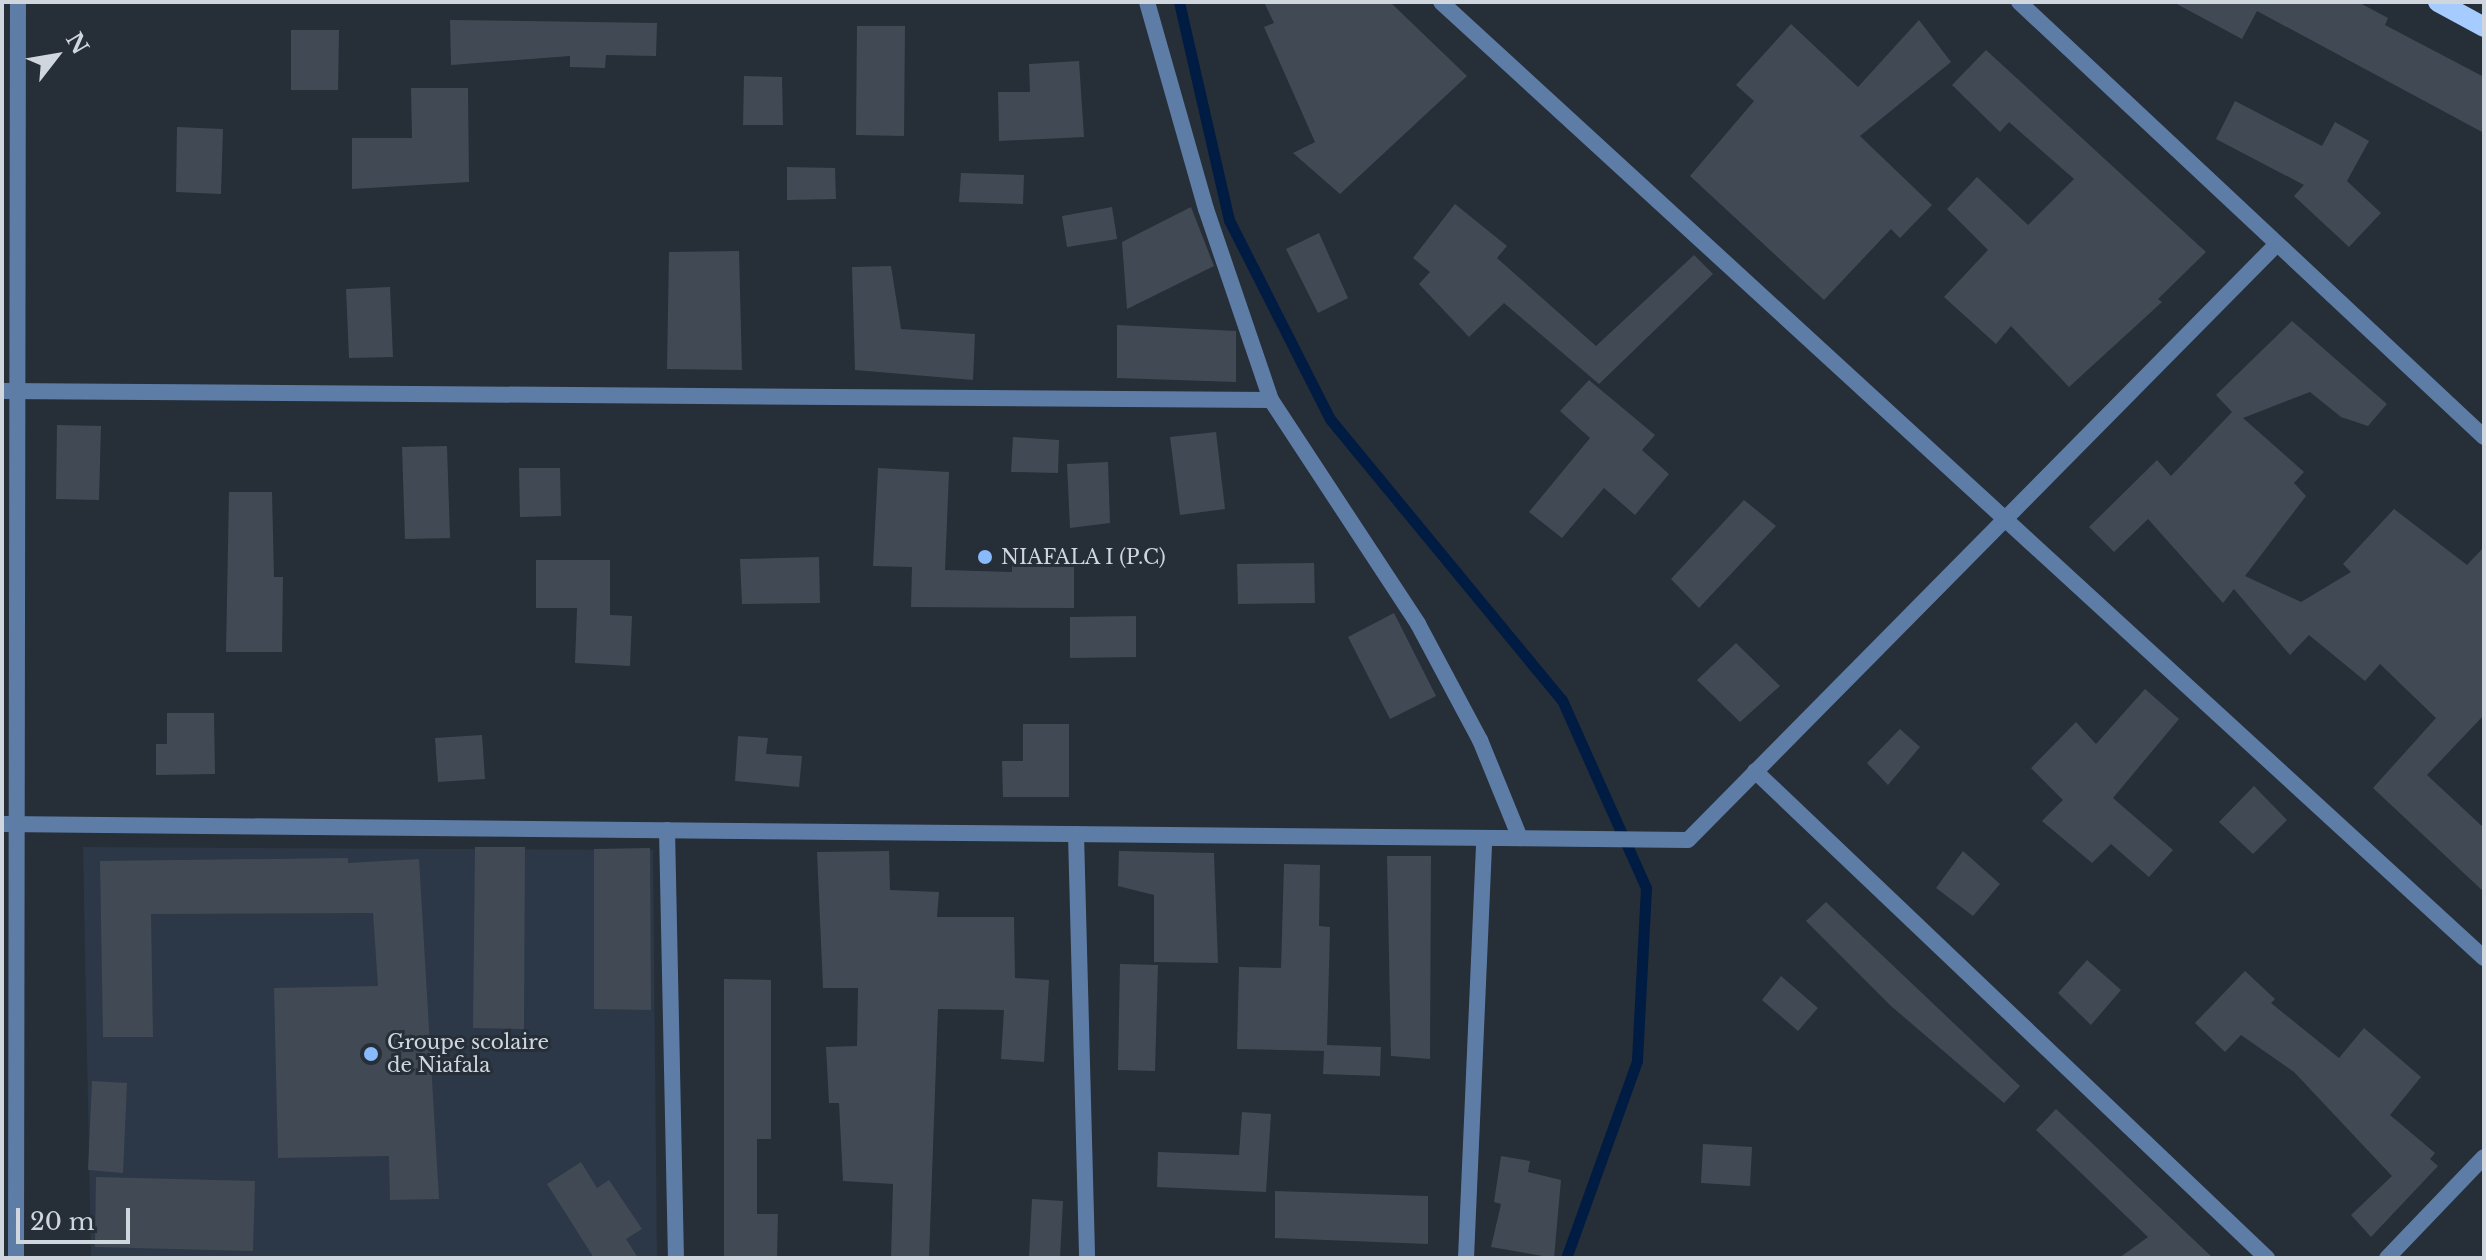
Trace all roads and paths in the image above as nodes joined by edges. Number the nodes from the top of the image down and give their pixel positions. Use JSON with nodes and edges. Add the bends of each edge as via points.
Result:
{"nodes":[{"id":1,"x":18,"y":2,"type":"edge"},
{"id":2,"x":1147,"y":2,"type":"edge"},
{"id":3,"x":1441,"y":2,"type":"edge"},
{"id":4,"x":2019,"y":2,"type":"edge"},
{"id":5,"x":2438,"y":2,"type":"edge"},
{"id":6,"x":2484,"y":27,"type":"edge"},
{"id":7,"x":2276,"y":245,"type":"junction"},
{"id":8,"x":10,"y":391,"type":"edge"},
{"id":9,"x":1271,"y":400,"type":"junction"},
{"id":10,"x":2484,"y":437,"type":"edge"},
{"id":11,"x":2007,"y":517,"type":"junction"},
{"id":12,"x":1755,"y":771,"type":"junction"},
{"id":13,"x":9,"y":824,"type":"edge"},
{"id":14,"x":667,"y":830,"type":"junction"},
{"id":15,"x":1076,"y":834,"type":"junction"},
{"id":16,"x":1484,"y":838,"type":"junction"},
{"id":17,"x":1520,"y":838,"type":"junction"},
{"id":18,"x":2484,"y":958,"type":"edge"},
{"id":19,"x":2484,"y":1157,"type":"edge"},
{"id":20,"x":16,"y":1258,"type":"edge"},
{"id":21,"x":676,"y":1258,"type":"edge"},
{"id":22,"x":1087,"y":1258,"type":"edge"},
{"id":23,"x":1466,"y":1258,"type":"edge"},
{"id":24,"x":2267,"y":1258,"type":"edge"},
{"id":25,"x":2387,"y":1258,"type":"edge"}],
"edges":[{"from":1,"to":8,"type":"street"},
{"from":2,"to":9,"type":"street","via":[[1206,209]]},
{"from":3,"to":11,"type":"street"},
{"from":4,"to":7,"type":"street"},
{"from":5,"to":6,"type":"main road"},
{"from":7,"to":10,"type":"street"},
{"from":7,"to":11,"type":"street"},
{"from":8,"to":9,"type":"street"},
{"from":8,"to":13,"type":"street"},
{"from":9,"to":17,"type":"street","via":[[1418,624],[1480,740]]},
{"from":11,"to":12,"type":"street"},
{"from":11,"to":18,"type":"street"},
{"from":12,"to":17,"type":"street","via":[[1688,840]]},
{"from":12,"to":24,"type":"street"},
{"from":13,"to":14,"type":"street"},
{"from":13,"to":20,"type":"street"},
{"from":14,"to":15,"type":"street"},
{"from":14,"to":21,"type":"street"},
{"from":15,"to":16,"type":"street"},
{"from":15,"to":22,"type":"street"},
{"from":16,"to":17,"type":"street"},
{"from":16,"to":23,"type":"street"},
{"from":19,"to":25,"type":"street"}]}
